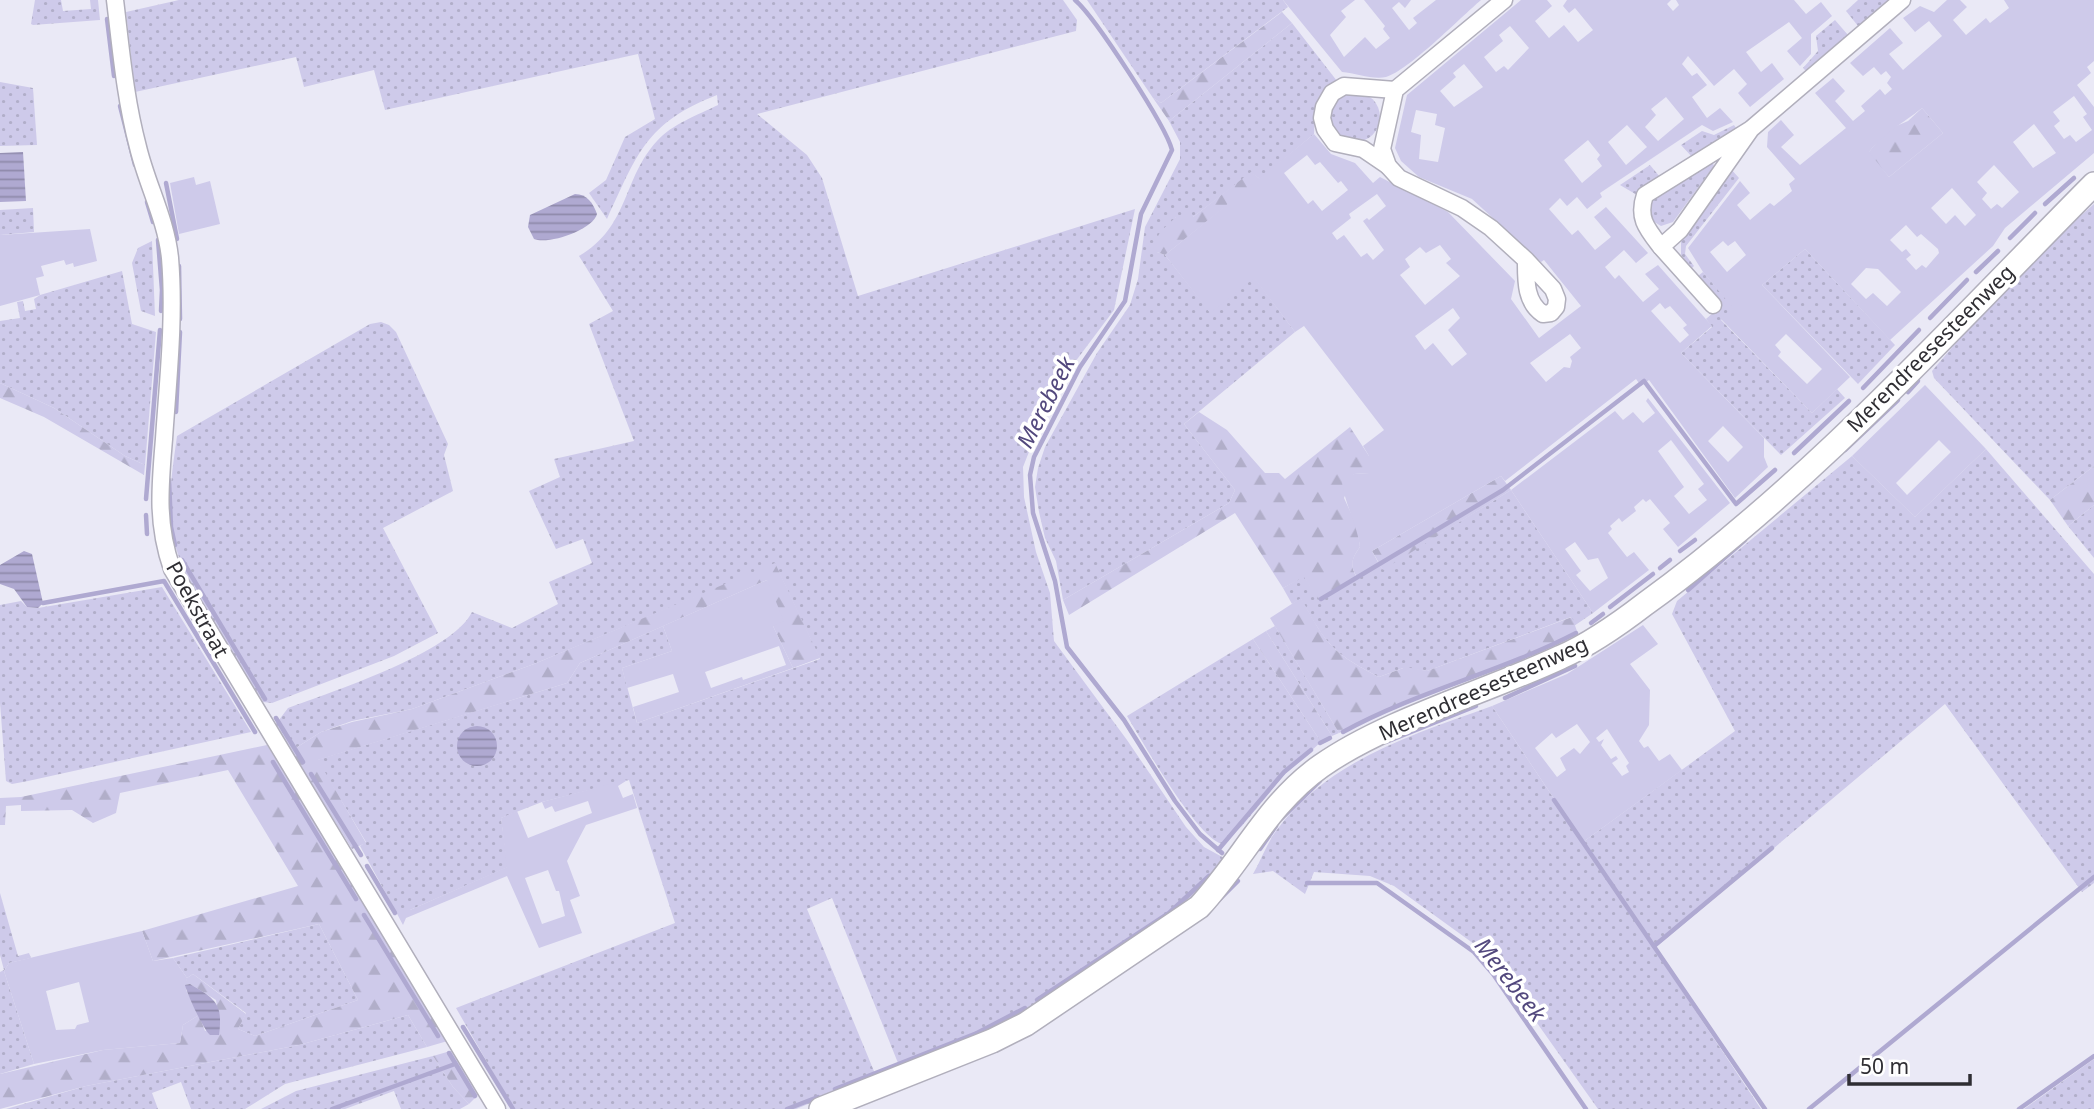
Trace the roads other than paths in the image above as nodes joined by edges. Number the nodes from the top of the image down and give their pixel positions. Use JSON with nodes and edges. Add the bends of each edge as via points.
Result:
{"nodes":[{"id":1,"x":115,"y":0,"type":"edge"},
{"id":2,"x":1504,"y":0,"type":"edge"},
{"id":3,"x":1902,"y":0,"type":"edge"},
{"id":4,"x":1395,"y":90,"type":"junction"},
{"id":5,"x":1751,"y":129,"type":"junction"},
{"id":6,"x":1388,"y":166,"type":"junction"},
{"id":7,"x":2094,"y":184,"type":"edge"},
{"id":8,"x":1661,"y":247,"type":"junction"},
{"id":9,"x":1526,"y":260,"type":"dead end"},
{"id":10,"x":1713,"y":305,"type":"dead end"},
{"id":11,"x":497,"y":1109,"type":"edge"},
{"id":12,"x":821,"y":1109,"type":"edge"}],
"edges":[{"from":1,"to":11,"type":"street","name":"Poekstraat","via":[[126,95],[170,259],[170,345],[158,514],[172,569]]},
{"from":2,"to":4,"type":"street"},
{"from":3,"to":5,"type":"street"},
{"from":4,"to":6,"type":"street","via":[[1382,149]]},
{"from":4,"to":6,"type":"street","via":[[1344,86],[1332,93],[1322,118],[1335,142],[1363,149]]},
{"from":5,"to":8,"type":"street","via":[[1680,230]]},
{"from":5,"to":8,"type":"street","via":[[1645,195],[1641,208],[1644,224]]},
{"from":6,"to":9,"type":"street","via":[[1399,178],[1481,221]]},
{"from":7,"to":12,"type":"main road","name":"Merendreesesteenweg","via":[[1797,478],[1721,546],[1646,603],[1564,656],[1359,744],[1323,765],[1272,810],[1199,906],[1026,1024]]},
{"from":8,"to":10,"type":"street"}]}
